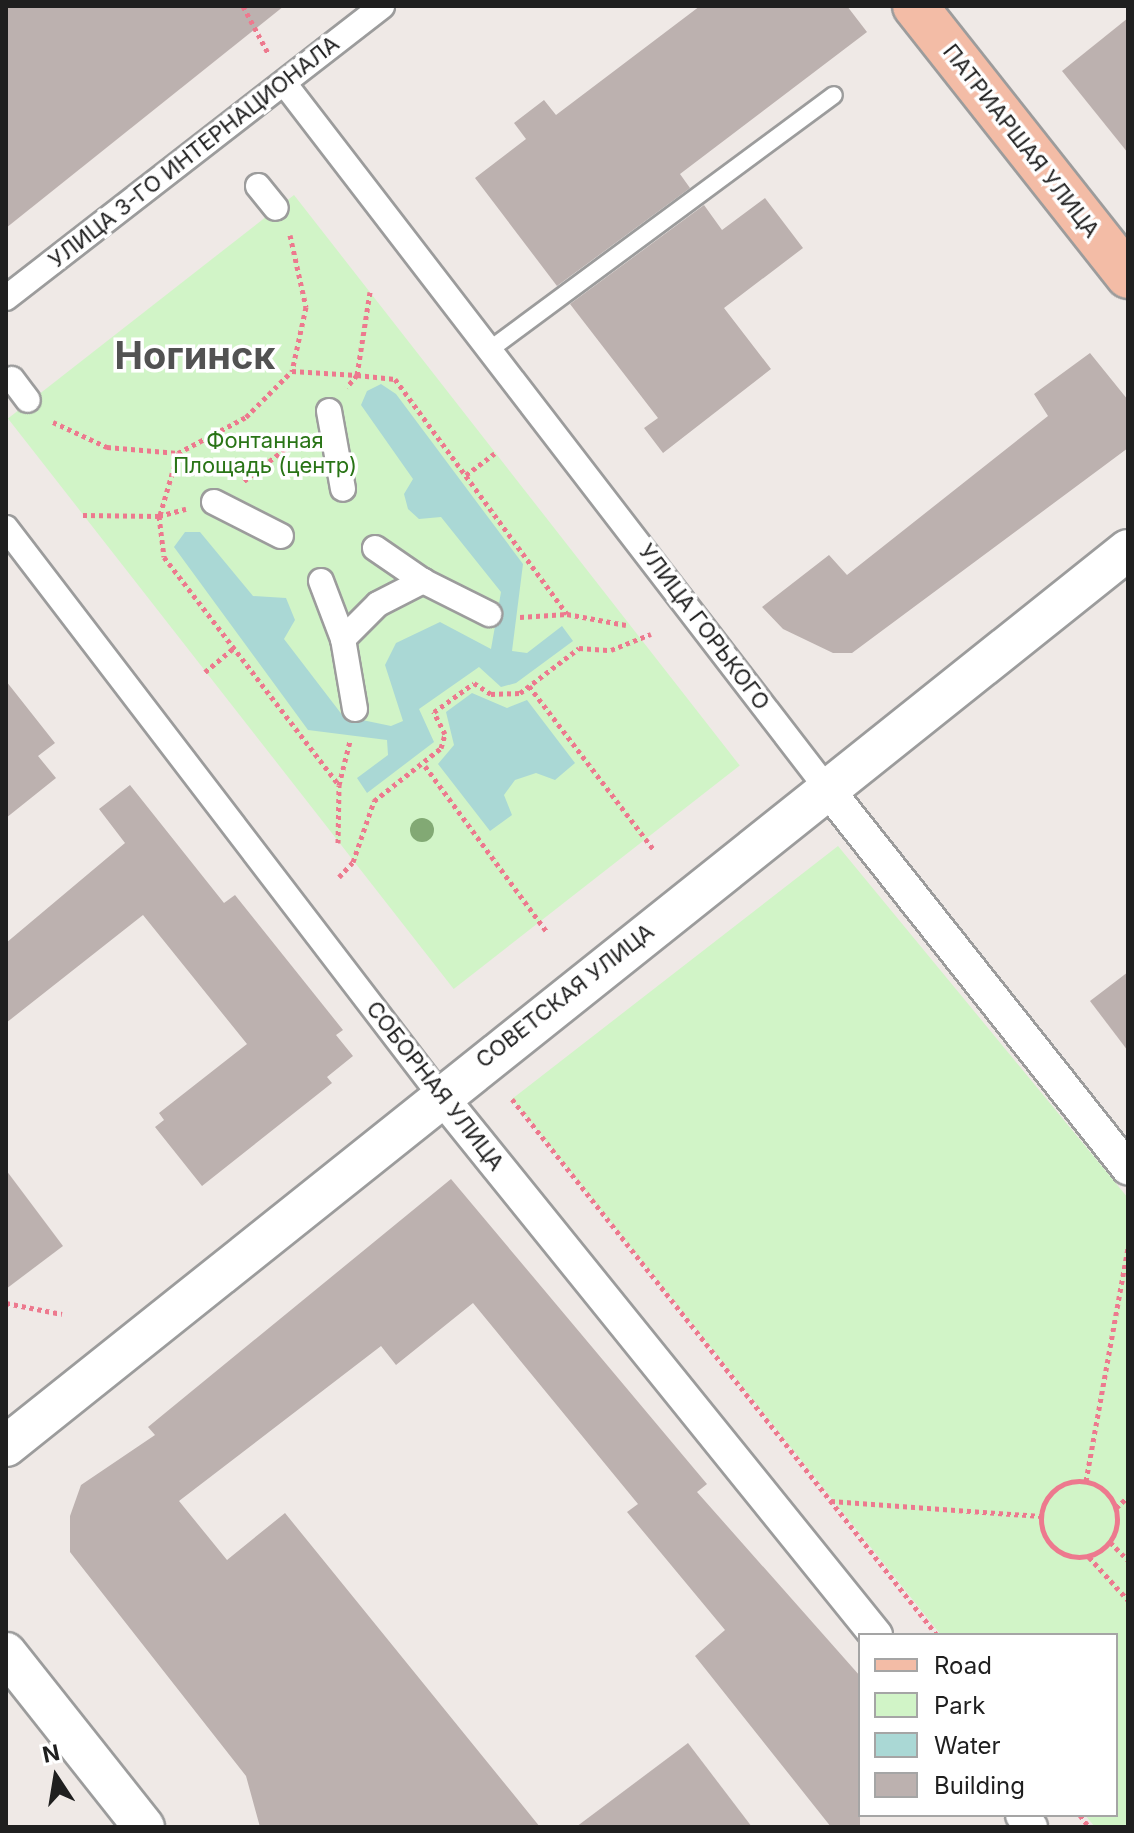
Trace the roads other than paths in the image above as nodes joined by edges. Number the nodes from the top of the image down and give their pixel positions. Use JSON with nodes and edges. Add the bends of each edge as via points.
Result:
{"nodes":[{"id":1,"x":382,"y":6,"type":"edge"},
{"id":2,"x":915,"y":6,"type":"edge"},
{"id":3,"x":284,"y":83,"type":"junction"},
{"id":4,"x":834,"y":95,"type":"dead end"},
{"id":5,"x":258,"y":186,"type":"dead end"},
{"id":6,"x":276,"y":208,"type":"road end"},
{"id":7,"x":1128,"y":276,"type":"edge"},
{"id":8,"x":6,"y":298,"type":"edge"},
{"id":9,"x":492,"y":348,"type":"junction"},
{"id":10,"x":12,"y":379,"type":"dead end"},
{"id":11,"x":28,"y":400,"type":"road end"},
{"id":12,"x":329,"y":411,"type":"road end"},
{"id":13,"x":343,"y":489,"type":"dead end"},
{"id":14,"x":214,"y":502,"type":"road end"},
{"id":15,"x":6,"y":528,"type":"edge"},
{"id":16,"x":281,"y":536,"type":"dead end"},
{"id":17,"x":375,"y":548,"type":"dead end"},
{"id":18,"x":1128,"y":550,"type":"edge"},
{"id":19,"x":321,"y":581,"type":"dead end"},
{"id":20,"x":423,"y":581,"type":"junction"},
{"id":21,"x":489,"y":614,"type":"dead end"},
{"id":22,"x":343,"y":639,"type":"junction"},
{"id":23,"x":355,"y":709,"type":"dead end"},
{"id":24,"x":828,"y":790,"type":"junction"},
{"id":25,"x":440,"y":1095,"type":"junction"},
{"id":26,"x":1128,"y":1169,"type":"edge"},
{"id":27,"x":6,"y":1446,"type":"edge"},
{"id":28,"x":874,"y":1633,"type":"edge"},
{"id":29,"x":6,"y":1653,"type":"edge"},
{"id":30,"x":144,"y":1827,"type":"edge"}],
"edges":[{"from":1,"to":3,"type":"street","name":"УЛИЦА 3-ГО ИНТЕРНАЦИОНАЛА"},
{"from":2,"to":7,"type":"main road","name":"ПАТРИАРШАЯ УЛИЦА"},
{"from":3,"to":8,"type":"street","name":"УЛИЦА 3-ГО ИНТЕРНАЦИОНАЛА"},
{"from":3,"to":9,"type":"street","name":"УЛИЦА ГОРЬКОГО"},
{"from":4,"to":9,"type":"lane"},
{"from":5,"to":6,"type":"street"},
{"from":9,"to":24,"type":"street","name":"УЛИЦА ГОРЬКОГО"},
{"from":10,"to":11,"type":"street"},
{"from":12,"to":13,"type":"street"},
{"from":14,"to":16,"type":"street"},
{"from":15,"to":25,"type":"street","name":"СОБОРНАЯ УЛИЦА"},
{"from":17,"to":20,"type":"street"},
{"from":18,"to":24,"type":"street","name":"СОВЕТСКАЯ УЛИЦА"},
{"from":19,"to":22,"type":"street"},
{"from":20,"to":21,"type":"street"},
{"from":20,"to":22,"type":"street","via":[[378,604]]},
{"from":22,"to":23,"type":"street"},
{"from":24,"to":25,"type":"street","name":"СОВЕТСКАЯ УЛИЦА"},
{"from":24,"to":26,"type":"street","name":"УЛИЦА ГОРЬКОГО"},
{"from":25,"to":27,"type":"street","name":"СОВЕТСКАЯ УЛИЦА"},
{"from":25,"to":28,"type":"street","name":"СОБОРНАЯ УЛИЦА"},
{"from":29,"to":30,"type":"street"}]}
